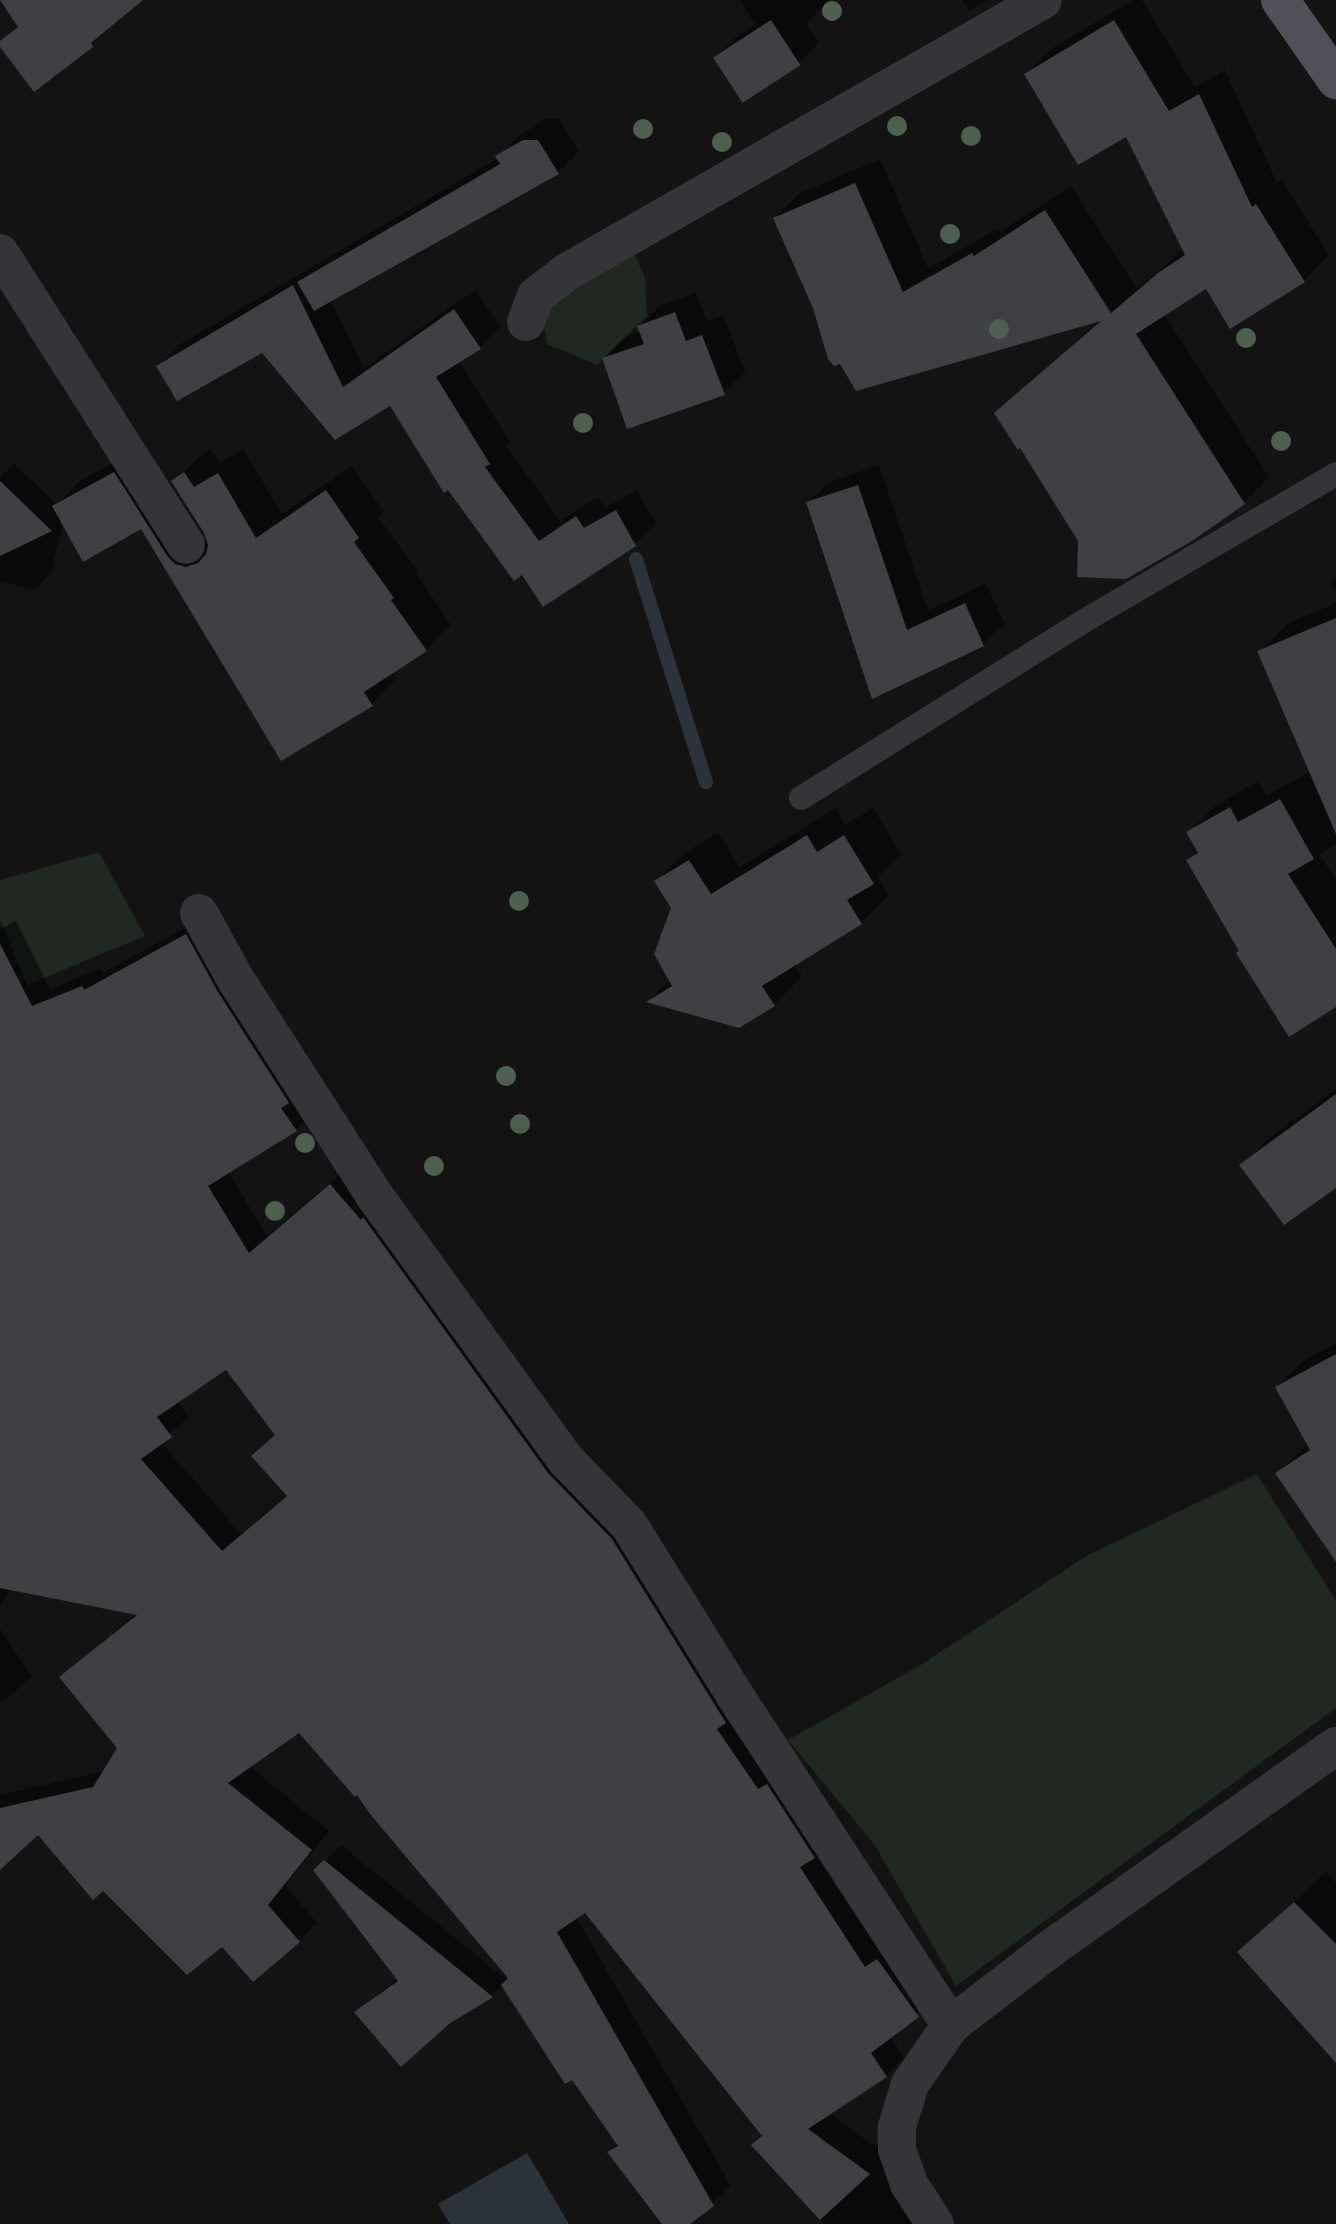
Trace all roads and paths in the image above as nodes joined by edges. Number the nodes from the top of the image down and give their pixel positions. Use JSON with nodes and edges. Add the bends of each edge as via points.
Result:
{"nodes":[{"id":1,"x":1043,"y":0,"type":"edge"},
{"id":2,"x":1280,"y":0,"type":"edge"},
{"id":3,"x":1336,"y":80,"type":"edge"},
{"id":4,"x":0,"y":253,"type":"edge"},
{"id":5,"x":526,"y":322,"type":"dead end"},
{"id":6,"x":1336,"y":474,"type":"edge"},
{"id":7,"x":187,"y":545,"type":"dead end"},
{"id":8,"x":801,"y":798,"type":"dead end"},
{"id":9,"x":199,"y":913,"type":"dead end"},
{"id":10,"x":1336,"y":1746,"type":"edge"},
{"id":11,"x":951,"y":2025,"type":"junction"},
{"id":12,"x":935,"y":2224,"type":"edge"}],
"edges":[{"from":1,"to":5,"type":"street","via":[[565,273],[536,296]]},
{"from":2,"to":3,"type":"main road"},
{"from":4,"to":7,"type":"street"},
{"from":6,"to":8,"type":"lane","via":[[1094,615]]},
{"from":9,"to":11,"type":"street","via":[[236,980],[374,1195],[566,1460],[629,1525]]},
{"from":10,"to":11,"type":"street","via":[[1049,1949]]},
{"from":11,"to":12,"type":"street","via":[[911,2084],[897,2127],[897,2150],[909,2184]]}]}
